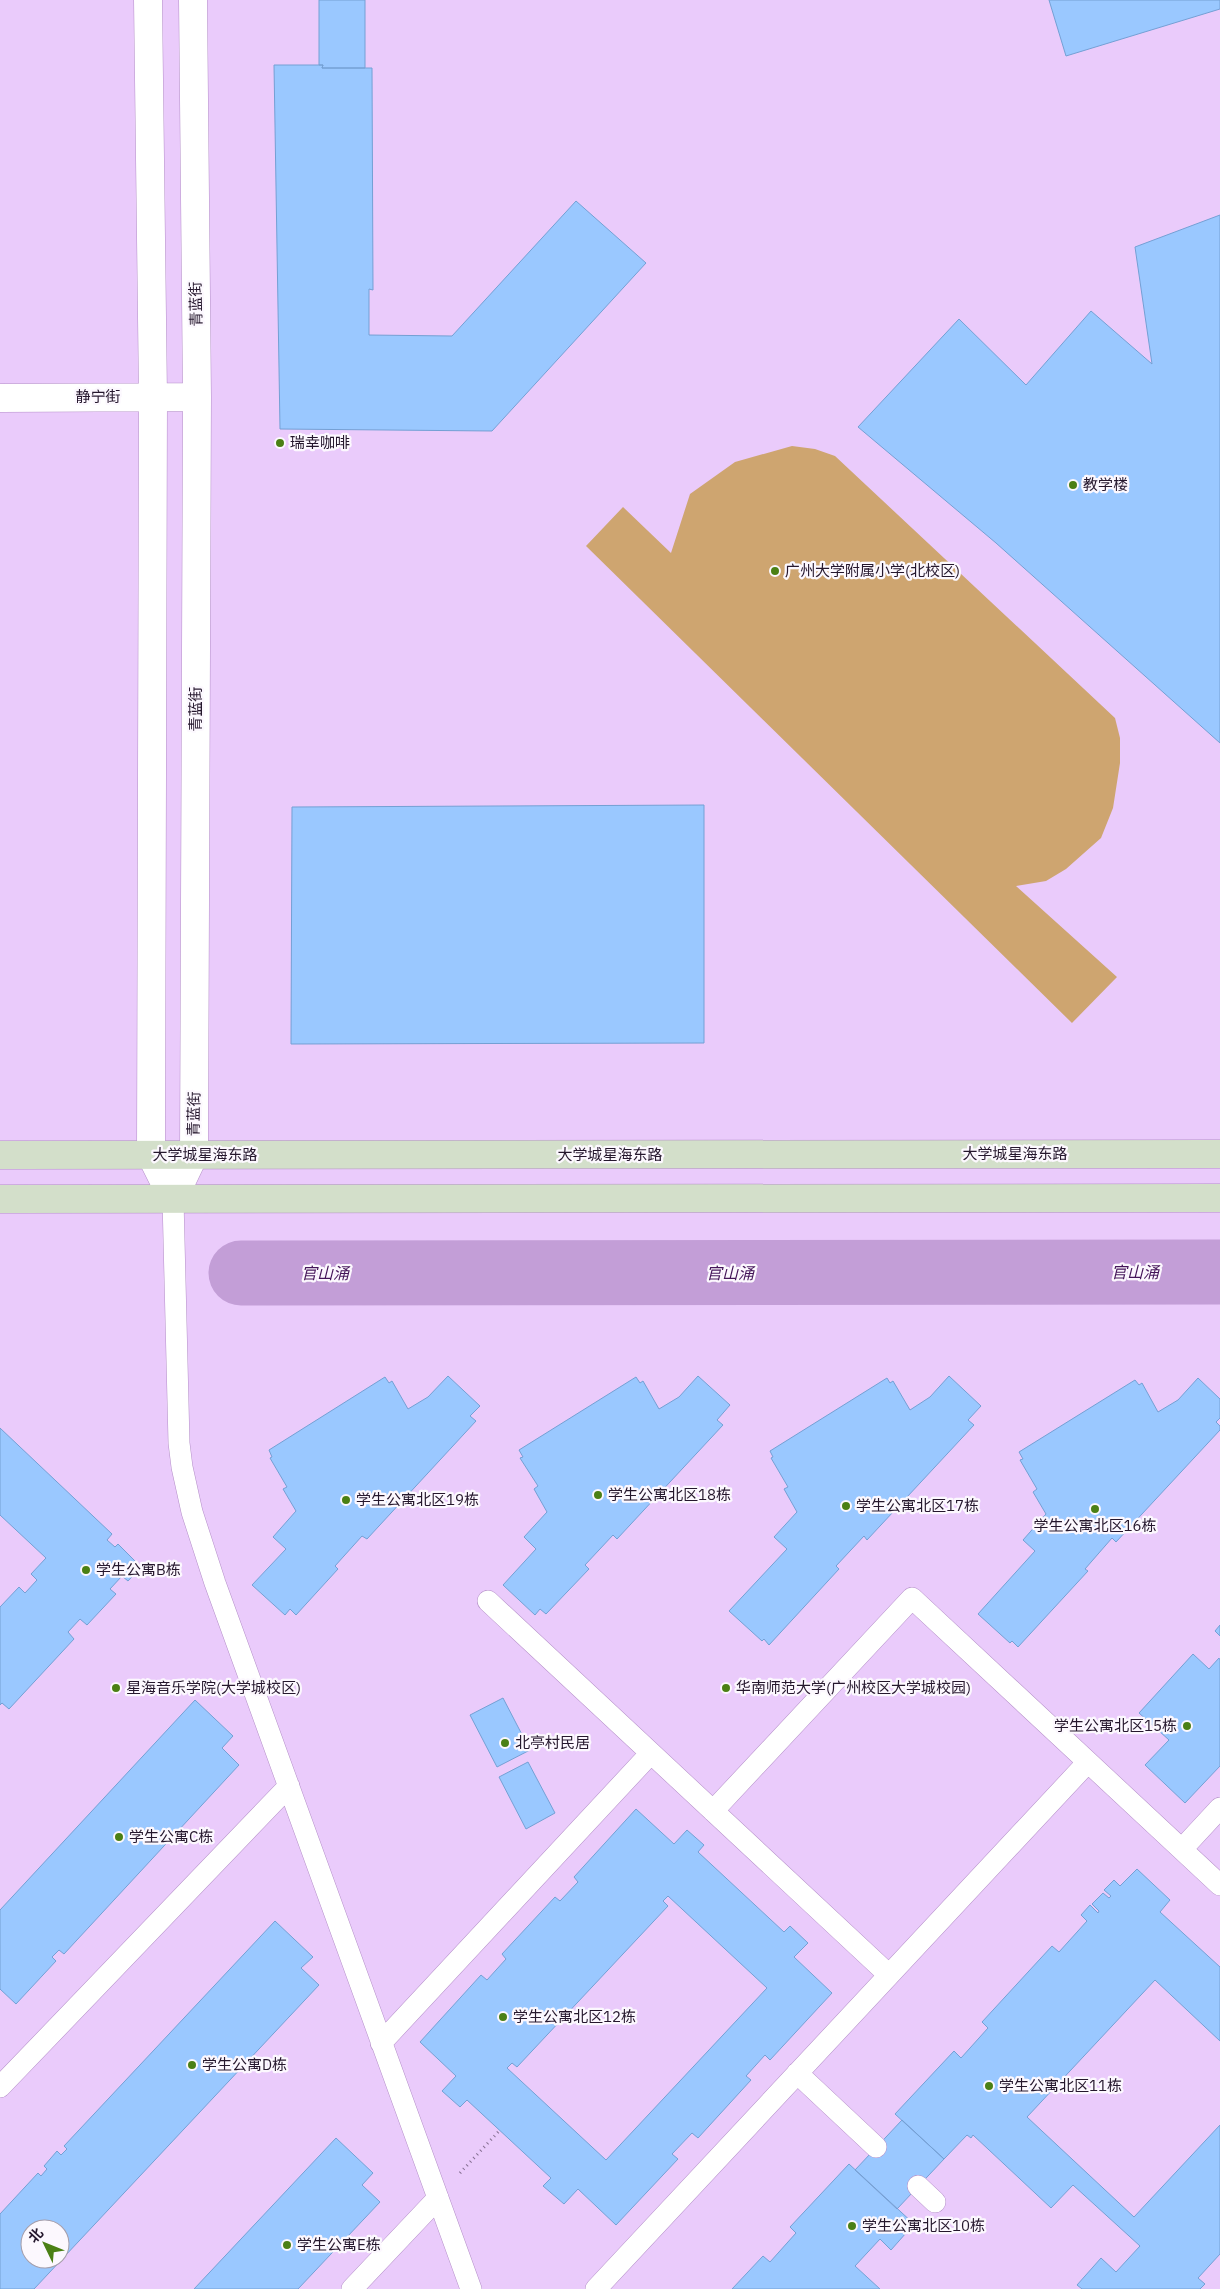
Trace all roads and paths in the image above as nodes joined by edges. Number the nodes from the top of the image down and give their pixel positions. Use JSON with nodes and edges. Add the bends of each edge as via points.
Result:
{"nodes":[{"id":1,"x":148,"y":0,"type":"edge"},
{"id":2,"x":192,"y":0,"type":"edge"},
{"id":3,"x":153,"y":397,"type":"junction"},
{"id":4,"x":197,"y":397,"type":"junction"},
{"id":5,"x":0,"y":398,"type":"edge"},
{"id":6,"x":1220,"y":1154,"type":"edge"},
{"id":7,"x":0,"y":1155,"type":"edge"},
{"id":8,"x":151,"y":1155,"type":"junction"},
{"id":9,"x":194,"y":1155,"type":"junction"},
{"id":10,"x":1220,"y":1198,"type":"edge"},
{"id":11,"x":0,"y":1199,"type":"edge"},
{"id":12,"x":173,"y":1199,"type":"junction"},
{"id":13,"x":488,"y":1601,"type":"dead end"},
{"id":14,"x":651,"y":1753,"type":"junction"},
{"id":15,"x":1088,"y":1762,"type":"junction"},
{"id":16,"x":289,"y":1786,"type":"junction"},
{"id":17,"x":1220,"y":1808,"type":"edge"},
{"id":18,"x":713,"y":1811,"type":"junction"},
{"id":19,"x":1182,"y":1849,"type":"junction"},
{"id":20,"x":1220,"y":1885,"type":"edge"},
{"id":21,"x":889,"y":1975,"type":"junction"},
{"id":22,"x":381,"y":2043,"type":"junction"},
{"id":23,"x":797,"y":2073,"type":"junction"},
{"id":24,"x":2,"y":2079,"type":"edge"},
{"id":25,"x":500,"y":2130,"type":"dead end"},
{"id":26,"x":876,"y":2147,"type":"dead end"},
{"id":27,"x":918,"y":2186,"type":"dead end"},
{"id":28,"x":438,"y":2198,"type":"junction"},
{"id":29,"x":935,"y":2202,"type":"dead end"},
{"id":30,"x":352,"y":2289,"type":"edge"},
{"id":31,"x":471,"y":2289,"type":"edge"},
{"id":32,"x":596,"y":2289,"type":"edge"}],
"edges":[{"from":1,"to":3,"type":"street"},
{"from":2,"to":4,"type":"street","name":"青蓝街"},
{"from":3,"to":4,"type":"street","name":"静宁街"},
{"from":3,"to":5,"type":"street","name":"静宁街"},
{"from":3,"to":8,"type":"street"},
{"from":4,"to":9,"type":"street","name":"青蓝街"},
{"from":6,"to":9,"type":"main road","name":"大学城星海东路"},
{"from":7,"to":8,"type":"main road","name":"大学城星海东路"},
{"from":8,"to":9,"type":"main road","name":"大学城星海东路"},
{"from":8,"to":12,"type":"street"},
{"from":9,"to":12,"type":"street","name":"青蓝街"},
{"from":10,"to":12,"type":"main road"},
{"from":11,"to":12,"type":"main road"},
{"from":12,"to":16,"type":"lane","via":[[182,1468],[192,1512],[215,1583]]},
{"from":13,"to":14,"type":"lane"},
{"from":14,"to":18,"type":"lane"},
{"from":14,"to":22,"type":"lane"},
{"from":15,"to":18,"type":"lane","via":[[912,1598]]},
{"from":15,"to":19,"type":"lane"},
{"from":15,"to":21,"type":"lane"},
{"from":16,"to":22,"type":"lane"},
{"from":16,"to":24,"type":"lane"},
{"from":17,"to":19,"type":"lane"},
{"from":18,"to":21,"type":"lane"},
{"from":19,"to":20,"type":"lane"},
{"from":21,"to":23,"type":"lane"},
{"from":22,"to":28,"type":"lane"},
{"from":23,"to":26,"type":"lane"},
{"from":23,"to":32,"type":"lane"},
{"from":25,"to":28,"type":"path"},
{"from":27,"to":29,"type":"lane"},
{"from":28,"to":30,"type":"lane"},
{"from":28,"to":31,"type":"lane"}]}
